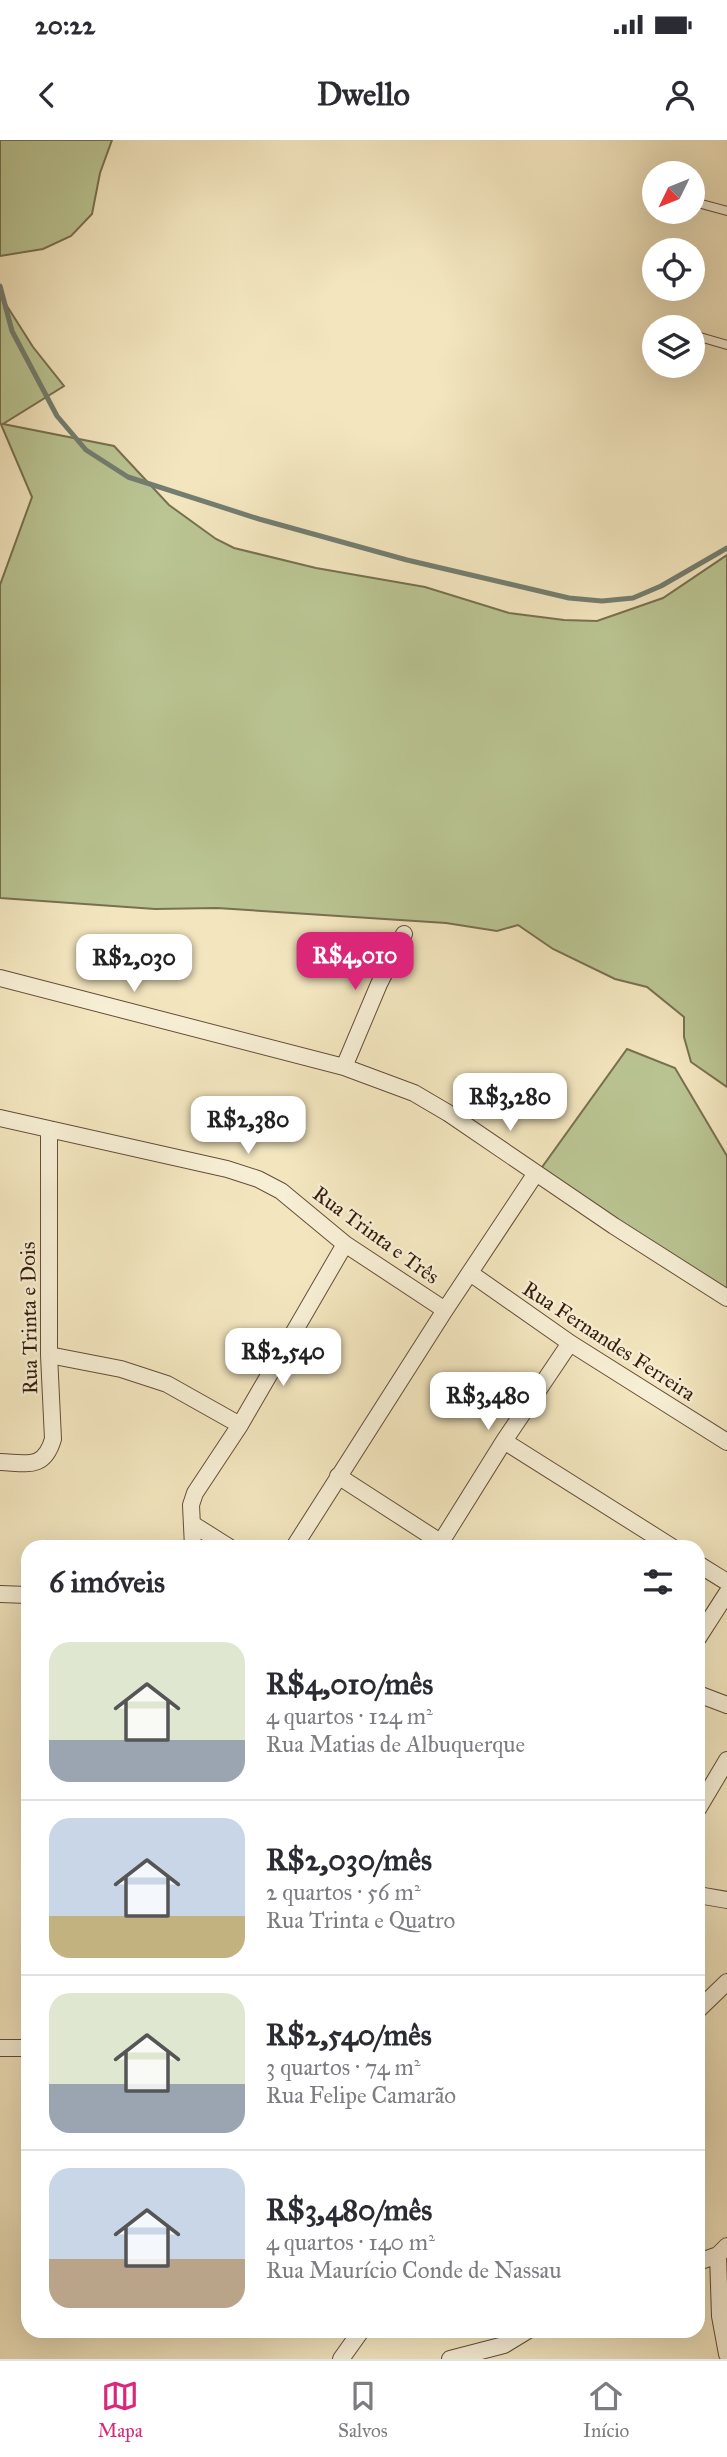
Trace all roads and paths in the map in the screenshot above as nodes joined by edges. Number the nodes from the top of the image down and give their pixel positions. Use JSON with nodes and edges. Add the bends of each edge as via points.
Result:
{"nodes":[{"id":1,"x":705,"y":205,"type":"edge"},
{"id":2,"x":727,"y":211,"type":"edge"},
{"id":3,"x":705,"y":339,"type":"edge"},
{"id":4,"x":727,"y":345,"type":"edge"},
{"id":5,"x":404,"y":934,"type":"dead end"},
{"id":6,"x":0,"y":978,"type":"edge"},
{"id":7,"x":344,"y":1067,"type":"junction"},
{"id":8,"x":0,"y":1118,"type":"edge"},
{"id":9,"x":49,"y":1129,"type":"junction"},
{"id":10,"x":536,"y":1173,"type":"junction"},
{"id":11,"x":345,"y":1244,"type":"junction"},
{"id":12,"x":470,"y":1273,"type":"junction"},
{"id":13,"x":727,"y":1298,"type":"edge"},
{"id":14,"x":444,"y":1310,"type":"junction"},
{"id":15,"x":569,"y":1343,"type":"junction"},
{"id":16,"x":49,"y":1355,"type":"junction"},
{"id":17,"x":240,"y":1425,"type":"junction"},
{"id":18,"x":504,"y":1441,"type":"junction"},
{"id":19,"x":727,"y":1442,"type":"edge"},
{"id":20,"x":0,"y":1462,"type":"edge"},
{"id":21,"x":338,"y":1476,"type":"junction"},
{"id":22,"x":194,"y":1525,"type":"junction"},
{"id":23,"x":193,"y":1540,"type":"edge"},
{"id":24,"x":218,"y":1540,"type":"edge"},
{"id":25,"x":298,"y":1540,"type":"edge"},
{"id":26,"x":437,"y":1540,"type":"edge"},
{"id":27,"x":448,"y":1540,"type":"edge"},
{"id":28,"x":661,"y":1540,"type":"edge"},
{"id":29,"x":705,"y":1568,"type":"edge"},
{"id":30,"x":727,"y":1582,"type":"edge"},
{"id":31,"x":727,"y":1593,"type":"edge"},
{"id":32,"x":0,"y":1594,"type":"edge"},
{"id":33,"x":21,"y":1595,"type":"edge"},
{"id":34,"x":719,"y":1619,"type":"edge"},
{"id":35,"x":705,"y":1632,"type":"edge"},
{"id":36,"x":705,"y":1697,"type":"edge"},
{"id":37,"x":727,"y":1705,"type":"edge"},
{"id":38,"x":727,"y":1760,"type":"edge"},
{"id":39,"x":705,"y":1797,"type":"edge"},
{"id":40,"x":705,"y":1896,"type":"edge"},
{"id":41,"x":727,"y":1900,"type":"edge"},
{"id":42,"x":727,"y":1982,"type":"edge"},
{"id":43,"x":705,"y":2003,"type":"edge"},
{"id":44,"x":0,"y":2048,"type":"edge"},
{"id":45,"x":21,"y":2048,"type":"edge"},
{"id":46,"x":723,"y":2251,"type":"edge"},
{"id":47,"x":705,"y":2259,"type":"edge"},
{"id":48,"x":356,"y":2338,"type":"edge"},
{"id":49,"x":521,"y":2338,"type":"edge"},
{"id":50,"x":509,"y":2352,"type":"edge"},
{"id":51,"x":727,"y":2353,"type":"edge"},
{"id":52,"x":341,"y":2359,"type":"edge"},
{"id":53,"x":450,"y":2359,"type":"edge"}],
"edges":[{"from":1,"to":2,"type":"lane"},
{"from":3,"to":4,"type":"lane"},
{"from":5,"to":7,"type":"street"},
{"from":6,"to":7,"type":"street"},
{"from":7,"to":10,"type":"street","via":[[414,1093]]},
{"from":8,"to":9,"type":"street","name":"Rua Trinta e Três"},
{"from":9,"to":11,"type":"street","name":"Rua Trinta e Três","via":[[258,1179],[281,1191]]},
{"from":9,"to":16,"type":"street","name":"Rua Trinta e Dois"},
{"from":10,"to":12,"type":"street"},
{"from":10,"to":13,"type":"street"},
{"from":11,"to":14,"type":"street","name":"Rua Trinta e Três"},
{"from":11,"to":17,"type":"street"},
{"from":12,"to":14,"type":"street"},
{"from":12,"to":15,"type":"street","name":"Rua Fernandes Ferreira"},
{"from":14,"to":21,"type":"street"},
{"from":15,"to":18,"type":"street"},
{"from":15,"to":19,"type":"street","name":"Rua Fernandes Ferreira"},
{"from":16,"to":17,"type":"street","via":[[97,1363],[167,1384]]},
{"from":16,"to":20,"type":"street","name":"Rua Trinta e Dois","via":[[50,1451],[44,1460],[34,1463]]},
{"from":17,"to":22,"type":"street","via":[[195,1493],[191,1505]]},
{"from":18,"to":27,"type":"street"},
{"from":18,"to":28,"type":"street"},
{"from":21,"to":25,"type":"street"},
{"from":21,"to":26,"type":"street"},
{"from":22,"to":23,"type":"street"},
{"from":22,"to":24,"type":"street"},
{"from":29,"to":30,"type":"street"},
{"from":31,"to":34,"type":"street"},
{"from":32,"to":33,"type":"street"},
{"from":34,"to":35,"type":"street"},
{"from":36,"to":37,"type":"street"},
{"from":38,"to":39,"type":"street"},
{"from":40,"to":41,"type":"street"},
{"from":42,"to":43,"type":"street"},
{"from":44,"to":45,"type":"street"},
{"from":46,"to":47,"type":"street"},
{"from":46,"to":51,"type":"street","via":[[720,2316]]},
{"from":48,"to":52,"type":"street"},
{"from":49,"to":50,"type":"street"},
{"from":50,"to":53,"type":"street"}]}
